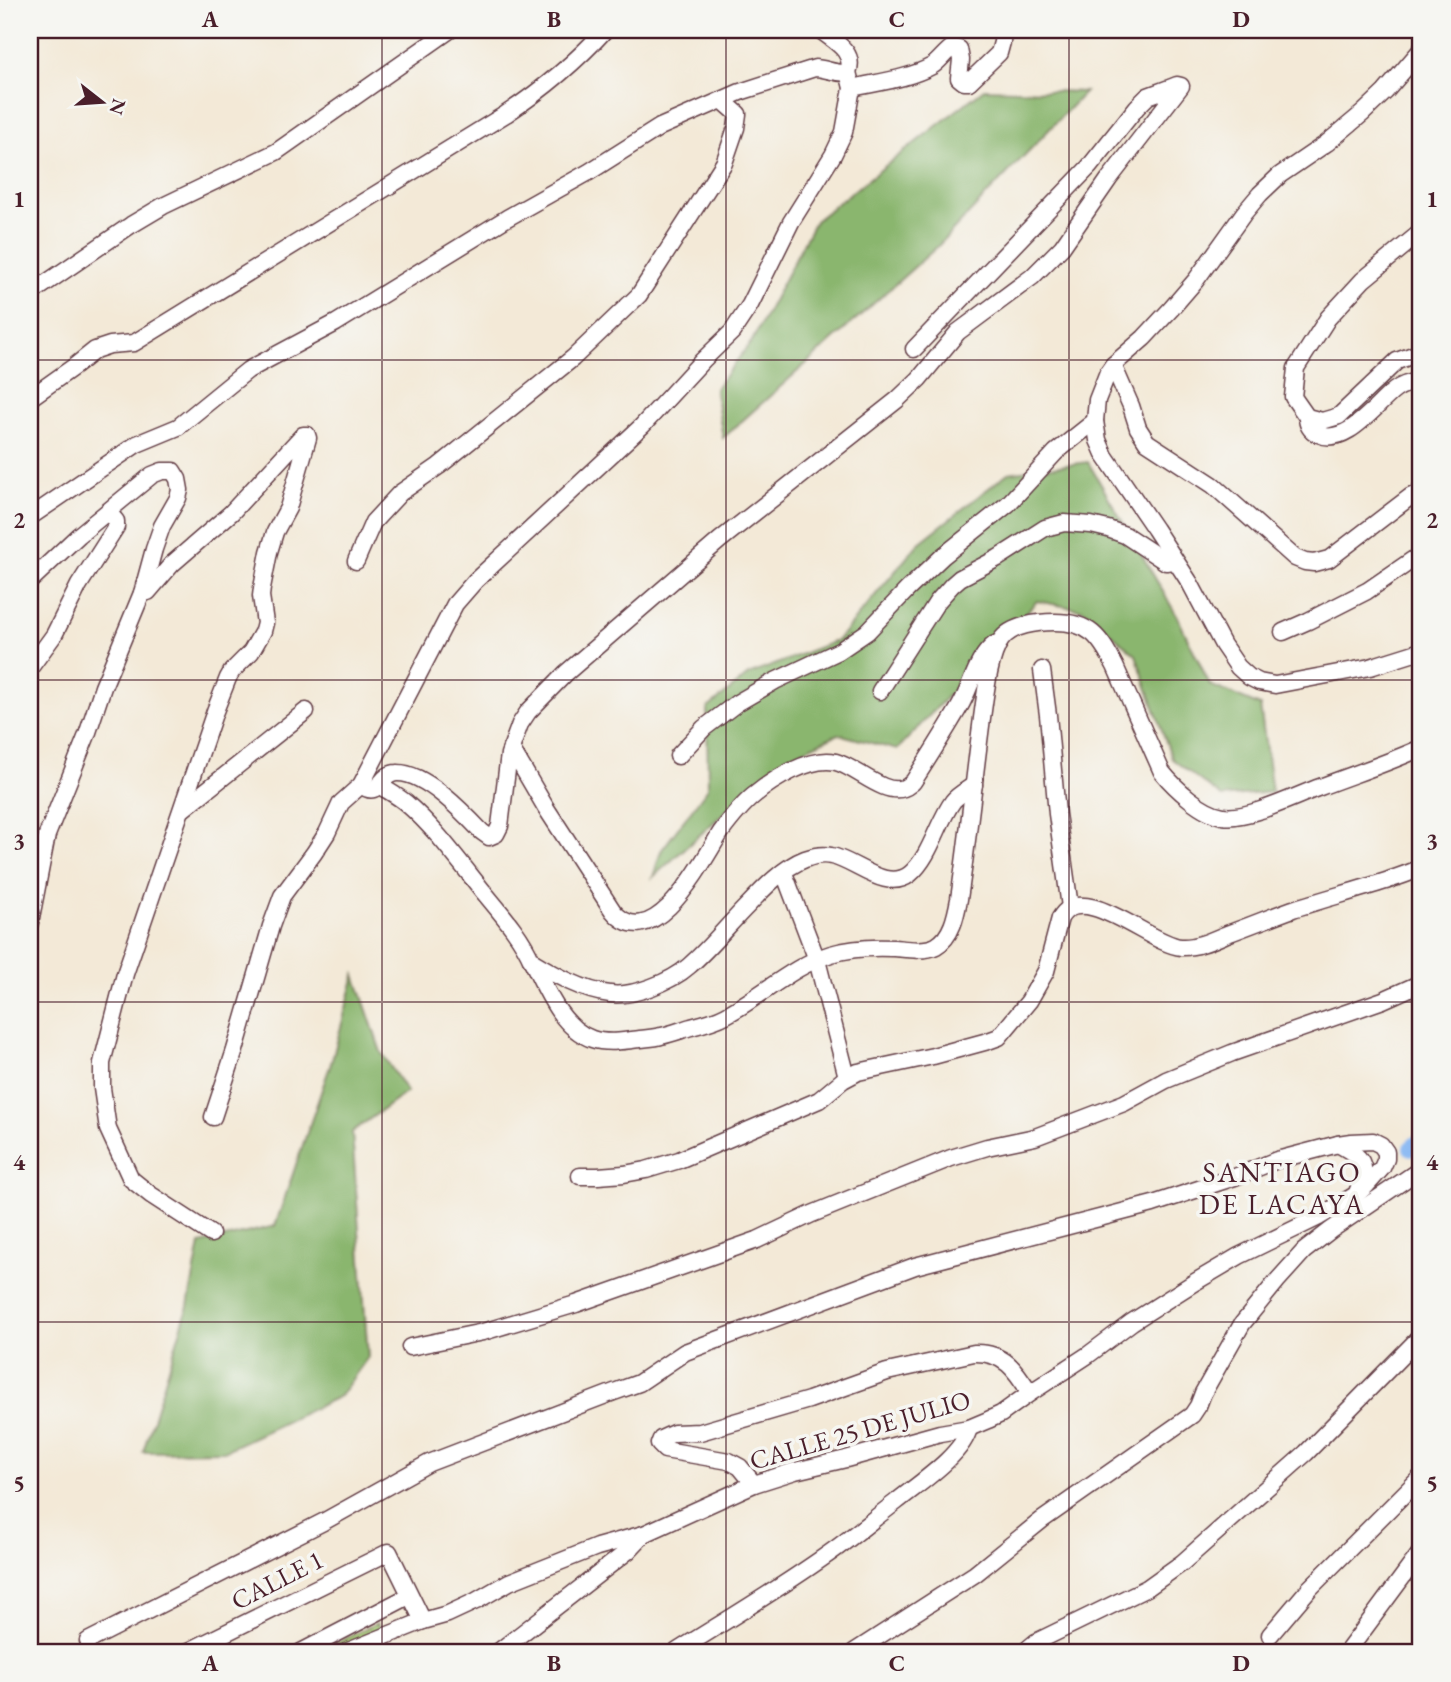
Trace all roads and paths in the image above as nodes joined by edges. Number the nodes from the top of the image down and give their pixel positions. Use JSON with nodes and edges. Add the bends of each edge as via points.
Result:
{"nodes":[{"id":1,"x":450,"y":30,"type":"edge"},
{"id":2,"x":605,"y":30,"type":"edge"},
{"id":3,"x":820,"y":30,"type":"edge"},
{"id":4,"x":1003,"y":30,"type":"edge"},
{"id":5,"x":1421,"y":50,"type":"edge"},
{"id":6,"x":848,"y":72,"type":"junction"},
{"id":7,"x":852,"y":89,"type":"junction"},
{"id":8,"x":722,"y":100,"type":"junction"},
{"id":9,"x":1421,"y":232,"type":"edge"},
{"id":10,"x":30,"y":294,"type":"edge"},
{"id":11,"x":914,"y":349,"type":"dead end"},
{"id":12,"x":1421,"y":352,"type":"edge"},
{"id":13,"x":1113,"y":365,"type":"junction"},
{"id":14,"x":1421,"y":382,"type":"edge"},
{"id":15,"x":30,"y":398,"type":"edge"},
{"id":16,"x":1307,"y":417,"type":"junction"},
{"id":17,"x":1095,"y":421,"type":"junction"},
{"id":18,"x":1421,"y":492,"type":"edge"},
{"id":19,"x":108,"y":512,"type":"junction"},
{"id":20,"x":30,"y":517,"type":"edge"},
{"id":21,"x":1421,"y":554,"type":"edge"},
{"id":22,"x":356,"y":561,"type":"dead end"},
{"id":23,"x":1175,"y":561,"type":"junction"},
{"id":24,"x":30,"y":581,"type":"edge"},
{"id":25,"x":142,"y":593,"type":"junction"},
{"id":26,"x":1283,"y":632,"type":"dead end"},
{"id":27,"x":1000,"y":641,"type":"junction"},
{"id":28,"x":1421,"y":651,"type":"edge"},
{"id":29,"x":30,"y":668,"type":"edge"},
{"id":30,"x":1042,"y":670,"type":"dead end"},
{"id":31,"x":880,"y":691,"type":"dead end"},
{"id":32,"x":306,"y":710,"type":"dead end"},
{"id":33,"x":511,"y":748,"type":"junction"},
{"id":34,"x":1421,"y":748,"type":"edge"},
{"id":35,"x":678,"y":756,"type":"dead end"},
{"id":36,"x":361,"y":785,"type":"junction"},
{"id":37,"x":379,"y":785,"type":"junction"},
{"id":38,"x":974,"y":785,"type":"junction"},
{"id":39,"x":183,"y":809,"type":"junction"},
{"id":40,"x":1421,"y":869,"type":"edge"},
{"id":41,"x":783,"y":873,"type":"junction"},
{"id":42,"x":1070,"y":907,"type":"junction"},
{"id":43,"x":30,"y":923,"type":"edge"},
{"id":44,"x":817,"y":960,"type":"junction"},
{"id":45,"x":532,"y":961,"type":"junction"},
{"id":46,"x":1421,"y":983,"type":"edge"},
{"id":47,"x":848,"y":1077,"type":"junction"},
{"id":48,"x":213,"y":1117,"type":"dead end"},
{"id":49,"x":1338,"y":1144,"type":"junction"},
{"id":50,"x":1421,"y":1168,"type":"edge"},
{"id":51,"x":580,"y":1175,"type":"dead end"},
{"id":52,"x":1357,"y":1194,"type":"junction"},
{"id":53,"x":1319,"y":1217,"type":"junction"},
{"id":54,"x":1331,"y":1230,"type":"junction"},
{"id":55,"x":211,"y":1234,"type":"dead end"},
{"id":56,"x":1421,"y":1336,"type":"edge"},
{"id":57,"x":410,"y":1347,"type":"dead end"},
{"id":58,"x":1030,"y":1393,"type":"junction"},
{"id":59,"x":969,"y":1428,"type":"junction"},
{"id":60,"x":1421,"y":1477,"type":"edge"},
{"id":61,"x":754,"y":1484,"type":"junction"},
{"id":62,"x":644,"y":1534,"type":"junction"},
{"id":63,"x":1421,"y":1552,"type":"edge"},
{"id":64,"x":409,"y":1596,"type":"junction"},
{"id":65,"x":424,"y":1621,"type":"junction"},
{"id":66,"x":1270,"y":1635,"type":"dead end"},
{"id":67,"x":88,"y":1641,"type":"dead end"},
{"id":68,"x":187,"y":1652,"type":"edge"},
{"id":69,"x":301,"y":1652,"type":"edge"},
{"id":70,"x":346,"y":1652,"type":"edge"},
{"id":71,"x":498,"y":1652,"type":"edge"},
{"id":72,"x":676,"y":1652,"type":"edge"},
{"id":73,"x":854,"y":1652,"type":"edge"},
{"id":74,"x":1024,"y":1652,"type":"edge"},
{"id":75,"x":1347,"y":1652,"type":"edge"}],
"edges":[{"from":1,"to":10,"type":"street","via":[[276,152],[163,206]]},
{"from":2,"to":15,"type":"street","via":[[535,94],[506,114],[134,343],[94,350]]},
{"from":3,"to":6,"type":"street","via":[[847,52]]},
{"from":4,"to":7,"type":"street","via":[[999,52],[968,82],[959,78],[959,49],[953,47],[936,64],[916,73]]},
{"from":5,"to":13,"type":"street","via":[[1363,113],[1260,194],[1196,280]]},
{"from":6,"to":7,"type":"street"},
{"from":6,"to":8,"type":"street","via":[[815,68]]},
{"from":7,"to":36,"type":"street","via":[[844,132],[833,155],[732,332],[642,426],[455,604]]},
{"from":8,"to":20,"type":"street","via":[[660,127],[336,323],[248,370],[178,427],[137,444]]},
{"from":8,"to":22,"type":"street","via":[[738,114],[724,163],[639,295],[573,358],[400,493],[373,522]]},
{"from":9,"to":16,"type":"street","via":[[1354,289],[1328,318],[1296,368],[1293,397]]},
{"from":11,"to":33,"type":"street","via":[[1089,167],[1137,107],[1149,96],[1181,86],[1062,247],[1032,277],[958,331],[897,400],[720,540],[566,673],[528,712]]},
{"from":12,"to":16,"type":"street","via":[[1396,361],[1339,416],[1322,421]]},
{"from":13,"to":17,"type":"street","via":[[1097,400]]},
{"from":13,"to":18,"type":"street","via":[[1147,442],[1213,485],[1305,562],[1329,559]]},
{"from":14,"to":16,"type":"street","via":[[1397,389],[1352,428],[1332,438],[1317,434]]},
{"from":17,"to":23,"type":"street","via":[[1105,456]]},
{"from":17,"to":35,"type":"street","via":[[1056,452],[1008,505],[943,556],[867,632],[737,703]]},
{"from":19,"to":24,"type":"street"},
{"from":19,"to":25,"type":"street","via":[[152,475],[173,471],[178,479],[178,498],[162,526]]},
{"from":19,"to":29,"type":"street","via":[[116,527]]},
{"from":21,"to":26,"type":"street","via":[[1367,591]]},
{"from":23,"to":28,"type":"street","via":[[1238,667],[1259,682],[1275,685],[1335,674]]},
{"from":23,"to":31,"type":"street","via":[[1163,561],[1125,534],[1108,529],[1064,523],[1045,528],[952,585]]},
{"from":25,"to":39,"type":"street","via":[[231,513],[307,435],[264,575],[265,623],[251,652],[228,678]]},
{"from":25,"to":43,"type":"street","via":[[47,835]]},
{"from":27,"to":33,"type":"street","via":[[983,657],[962,704],[914,782],[904,789],[885,787],[835,762],[818,762],[775,780],[752,797],[722,831],[676,900],[661,915],[641,924],[613,911]]},
{"from":27,"to":34,"type":"street","via":[[1036,624],[1065,622],[1086,627],[1107,651],[1162,772],[1194,802],[1223,816],[1259,810]]},
{"from":27,"to":38,"type":"street","via":[[986,688]]},
{"from":30,"to":42,"type":"street"},
{"from":32,"to":39,"type":"street"},
{"from":33,"to":37,"type":"street","via":[[499,831],[493,836],[482,832],[441,793],[411,776],[393,773]]},
{"from":36,"to":37,"type":"street","via":[[369,790]]},
{"from":36,"to":48,"type":"street","via":[[341,803],[321,843],[282,896]]},
{"from":37,"to":45,"type":"street","via":[[420,816],[445,844]]},
{"from":38,"to":41,"type":"street","via":[[954,800],[908,876],[897,880],[877,877],[833,856],[820,855]]},
{"from":38,"to":44,"type":"street","via":[[960,900],[945,938],[925,949],[848,950]]},
{"from":39,"to":55,"type":"street","via":[[125,974],[102,1063],[102,1088],[108,1129],[131,1179]]},
{"from":40,"to":42,"type":"street","via":[[1181,947],[1104,911],[1085,905]]},
{"from":41,"to":44,"type":"street"},
{"from":41,"to":45,"type":"street","via":[[687,968],[642,990],[608,994]]},
{"from":42,"to":47,"type":"street","via":[[1060,918],[1046,971],[1029,1001],[999,1037]]},
{"from":44,"to":45,"type":"street","via":[[711,1022],[628,1041],[591,1039],[567,1022]]},
{"from":44,"to":47,"type":"street"},
{"from":46,"to":57,"type":"street","via":[[1232,1053],[1124,1103],[1035,1137],[951,1158],[757,1240],[576,1304],[483,1332]]},
{"from":47,"to":51,"type":"street","via":[[819,1100],[679,1160],[624,1174]]},
{"from":49,"to":52,"type":"street","via":[[1361,1161],[1363,1175]]},
{"from":49,"to":52,"type":"street","name":"CALLE 25 DE JULIO","via":[[1371,1141],[1385,1150],[1382,1168]]},
{"from":49,"to":67,"type":"street","via":[[1277,1160],[1153,1204],[915,1266],[685,1352],[639,1383],[429,1462],[323,1522]]},
{"from":50,"to":54,"type":"street"},
{"from":52,"to":53,"type":"street","name":"CALLE 25 DE JULIO"},
{"from":53,"to":54,"type":"street"},
{"from":53,"to":58,"type":"street","name":"CALLE 25 DE JULIO","via":[[1195,1282]]},
{"from":54,"to":73,"type":"street","via":[[1304,1251],[1242,1324],[1192,1415],[1042,1520],[975,1574]]},
{"from":56,"to":74,"type":"street","via":[[1306,1453],[1182,1563],[1147,1588]]},
{"from":58,"to":59,"type":"street","name":"CALLE 25 DE JULIO","via":[[1001,1414]]},
{"from":58,"to":61,"type":"street","via":[[1016,1370],[994,1356],[974,1353],[887,1372],[809,1400],[661,1439],[659,1444],[665,1450],[730,1461]]},
{"from":59,"to":61,"type":"street","name":"CALLE 25 DE JULIO"},
{"from":59,"to":72,"type":"street","via":[[958,1450],[826,1556]]},
{"from":60,"to":66,"type":"street","via":[[1309,1589]]},
{"from":61,"to":62,"type":"street","name":"CALLE 25 DE JULIO"},
{"from":62,"to":65,"type":"street","name":"CALLE 25 DE JULIO","via":[[515,1579],[449,1614]]},
{"from":62,"to":71,"type":"street"},
{"from":63,"to":75,"type":"street"},
{"from":64,"to":65,"type":"street"},
{"from":64,"to":68,"type":"street","name":"CALLE 1","via":[[389,1552]]},
{"from":64,"to":69,"type":"street"},
{"from":65,"to":70,"type":"street","name":"CALLE 25 DE JULIO"}]}
